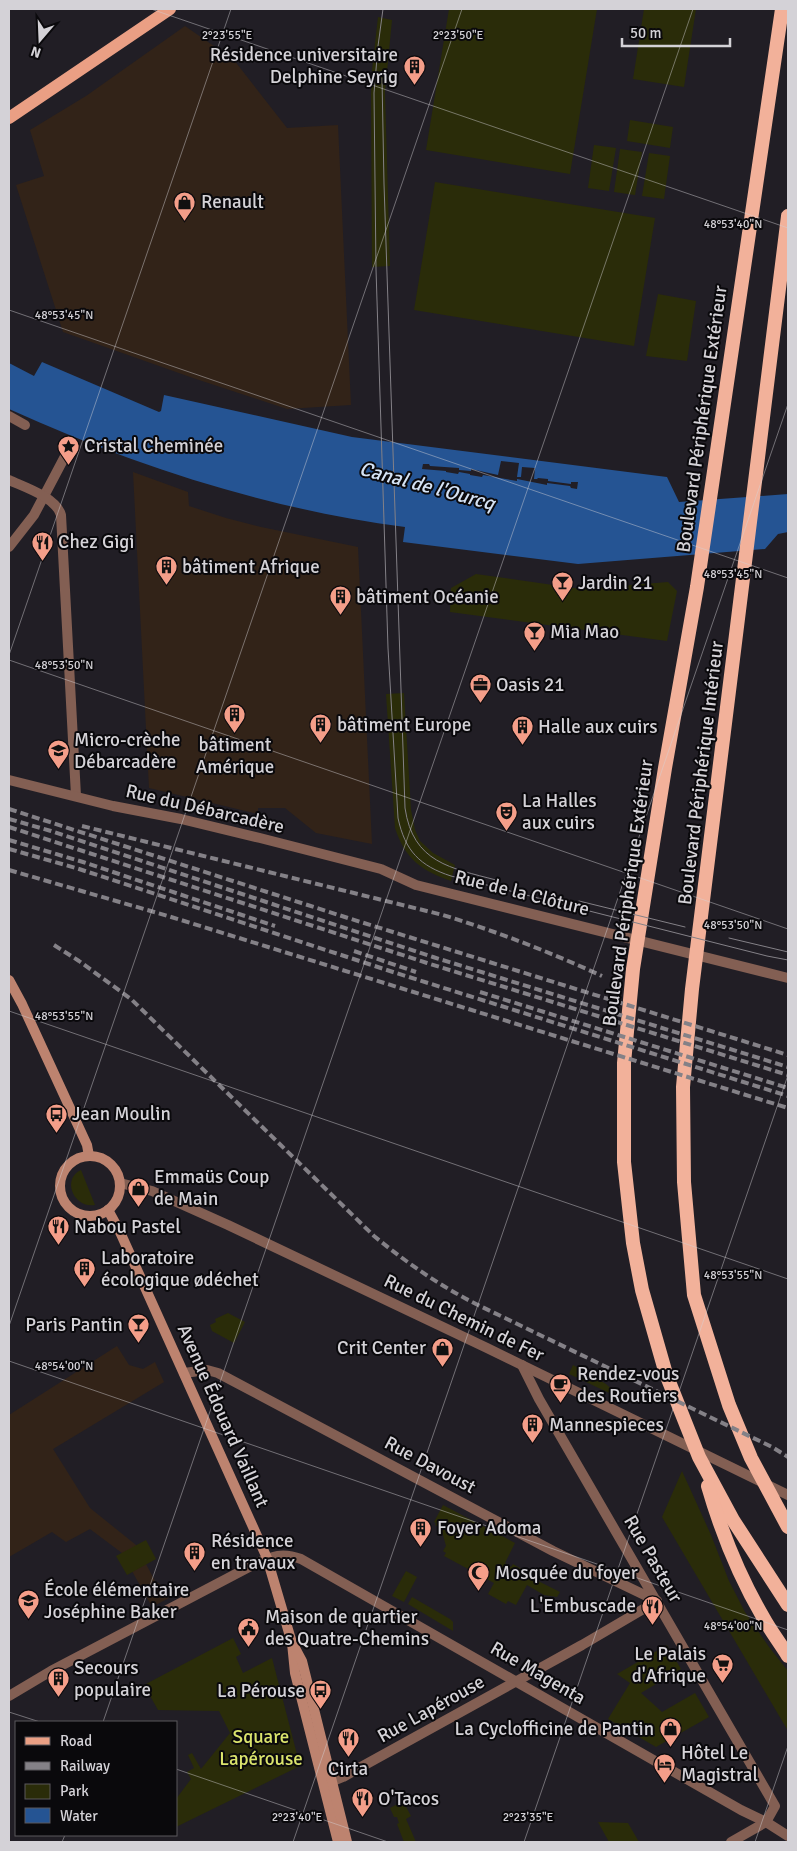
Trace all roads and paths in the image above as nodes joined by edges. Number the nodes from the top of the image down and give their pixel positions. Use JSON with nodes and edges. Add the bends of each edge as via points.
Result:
{"nodes":[{"id":1,"x":170,"y":9,"type":"edge"},
{"id":2,"x":782,"y":9,"type":"edge"},
{"id":3,"x":9,"y":118,"type":"edge"},
{"id":4,"x":788,"y":216,"type":"edge"},
{"id":5,"x":9,"y":416,"type":"edge"},
{"id":6,"x":25,"y":425,"type":"dead end"},
{"id":7,"x":72,"y":443,"type":"dead end"},
{"id":8,"x":9,"y":480,"type":"edge"},
{"id":9,"x":43,"y":497,"type":"junction"},
{"id":10,"x":9,"y":547,"type":"edge"},
{"id":11,"x":9,"y":780,"type":"edge"},
{"id":12,"x":76,"y":796,"type":"junction"},
{"id":13,"x":393,"y":875,"type":"joint"},
{"id":14,"x":788,"y":978,"type":"edge"},
{"id":15,"x":9,"y":980,"type":"edge"},
{"id":16,"x":89,"y":1156,"type":"junction"},
{"id":17,"x":120,"y":1183,"type":"junction"},
{"id":18,"x":108,"y":1210,"type":"junction"},
{"id":19,"x":522,"y":1365,"type":"junction"},
{"id":20,"x":184,"y":1374,"type":"junction"},
{"id":21,"x":699,"y":1456,"type":"junction"},
{"id":22,"x":788,"y":1495,"type":"edge"},
{"id":23,"x":788,"y":1527,"type":"edge"},
{"id":24,"x":267,"y":1558,"type":"junction"},
{"id":25,"x":657,"y":1601,"type":"junction"},
{"id":26,"x":788,"y":1605,"type":"edge"},
{"id":27,"x":788,"y":1656,"type":"edge"},
{"id":28,"x":516,"y":1682,"type":"junction"},
{"id":29,"x":9,"y":1696,"type":"edge"},
{"id":30,"x":328,"y":1784,"type":"junction"},
{"id":31,"x":766,"y":1822,"type":"junction"},
{"id":32,"x":788,"y":1836,"type":"edge"},
{"id":33,"x":338,"y":1842,"type":"edge"},
{"id":34,"x":347,"y":1842,"type":"edge"},
{"id":35,"x":730,"y":1842,"type":"edge"}],
"edges":[{"from":1,"to":3,"type":"main road"},
{"from":2,"to":21,"type":"highway","name":"Boulevard Périphérique Extérieur","via":[[718,448],[632,969],[624,1063],[624,1162],[633,1243],[642,1290],[666,1374]]},
{"from":4,"to":23,"type":"highway","name":"Boulevard Périphérique Intérieur","via":[[692,989],[683,1087],[684,1182],[694,1295],[729,1405],[751,1458]]},
{"from":5,"to":6,"type":"street"},
{"from":7,"to":9,"type":"street"},
{"from":8,"to":9,"type":"street"},
{"from":9,"to":10,"type":"street","via":[[34,515]]},
{"from":9,"to":12,"type":"street","via":[[56,505],[61,514]]},
{"from":11,"to":12,"type":"street","name":"Rue du Débarcadère"},
{"from":12,"to":13,"type":"street","name":"Rue du Débarcadère","via":[[260,838],[381,869]]},
{"from":13,"to":14,"type":"street","name":"Rue de la Clôture","via":[[416,885]]},
{"from":15,"to":16,"type":"main road","via":[[87,1145]]},
{"from":16,"to":17,"type":"main road","via":[[110,1163]]},
{"from":16,"to":18,"type":"main road","via":[[77,1159],[65,1170],[60,1184],[62,1196],[68,1206],[80,1214],[94,1215]]},
{"from":17,"to":18,"type":"main road","via":[[117,1198]]},
{"from":17,"to":19,"type":"street","name":"Rue du Chemin de Fer","via":[[168,1198]]},
{"from":18,"to":20,"type":"main road","name":"Avenue Édouard Vaillant"},
{"from":19,"to":22,"type":"street","name":"Rue du Chemin de Fer"},
{"from":19,"to":25,"type":"street","name":"Rue Pasteur"},
{"from":20,"to":24,"type":"main road","name":"Avenue Édouard Vaillant"},
{"from":20,"to":25,"type":"street","name":"Rue Davoust","via":[[207,1370],[218,1373],[553,1551]]},
{"from":21,"to":26,"type":"highway","name":"Boulevard Périphérique Extérieur","via":[[733,1520]]},
{"from":21,"to":27,"type":"highway","via":[[718,1520],[748,1590]]},
{"from":24,"to":28,"type":"street","name":"Rue Magenta","via":[[284,1554],[301,1559]]},
{"from":24,"to":29,"type":"street"},
{"from":24,"to":30,"type":"main road","name":"Avenue Édouard Vaillant"},
{"from":25,"to":28,"type":"street","name":"Rue Lapérouse"},
{"from":25,"to":31,"type":"street","name":"Rue Pasteur","via":[[775,1806]]},
{"from":28,"to":30,"type":"street","name":"Rue Lapérouse"},
{"from":28,"to":31,"type":"street","name":"Rue Magenta"},
{"from":30,"to":33,"type":"main road","name":"Avenue Édouard Vaillant"},
{"from":30,"to":34,"type":"main road","name":"Avenue Édouard Vaillant"},
{"from":31,"to":32,"type":"street","name":"Rue Magenta"},
{"from":31,"to":35,"type":"street"}]}
